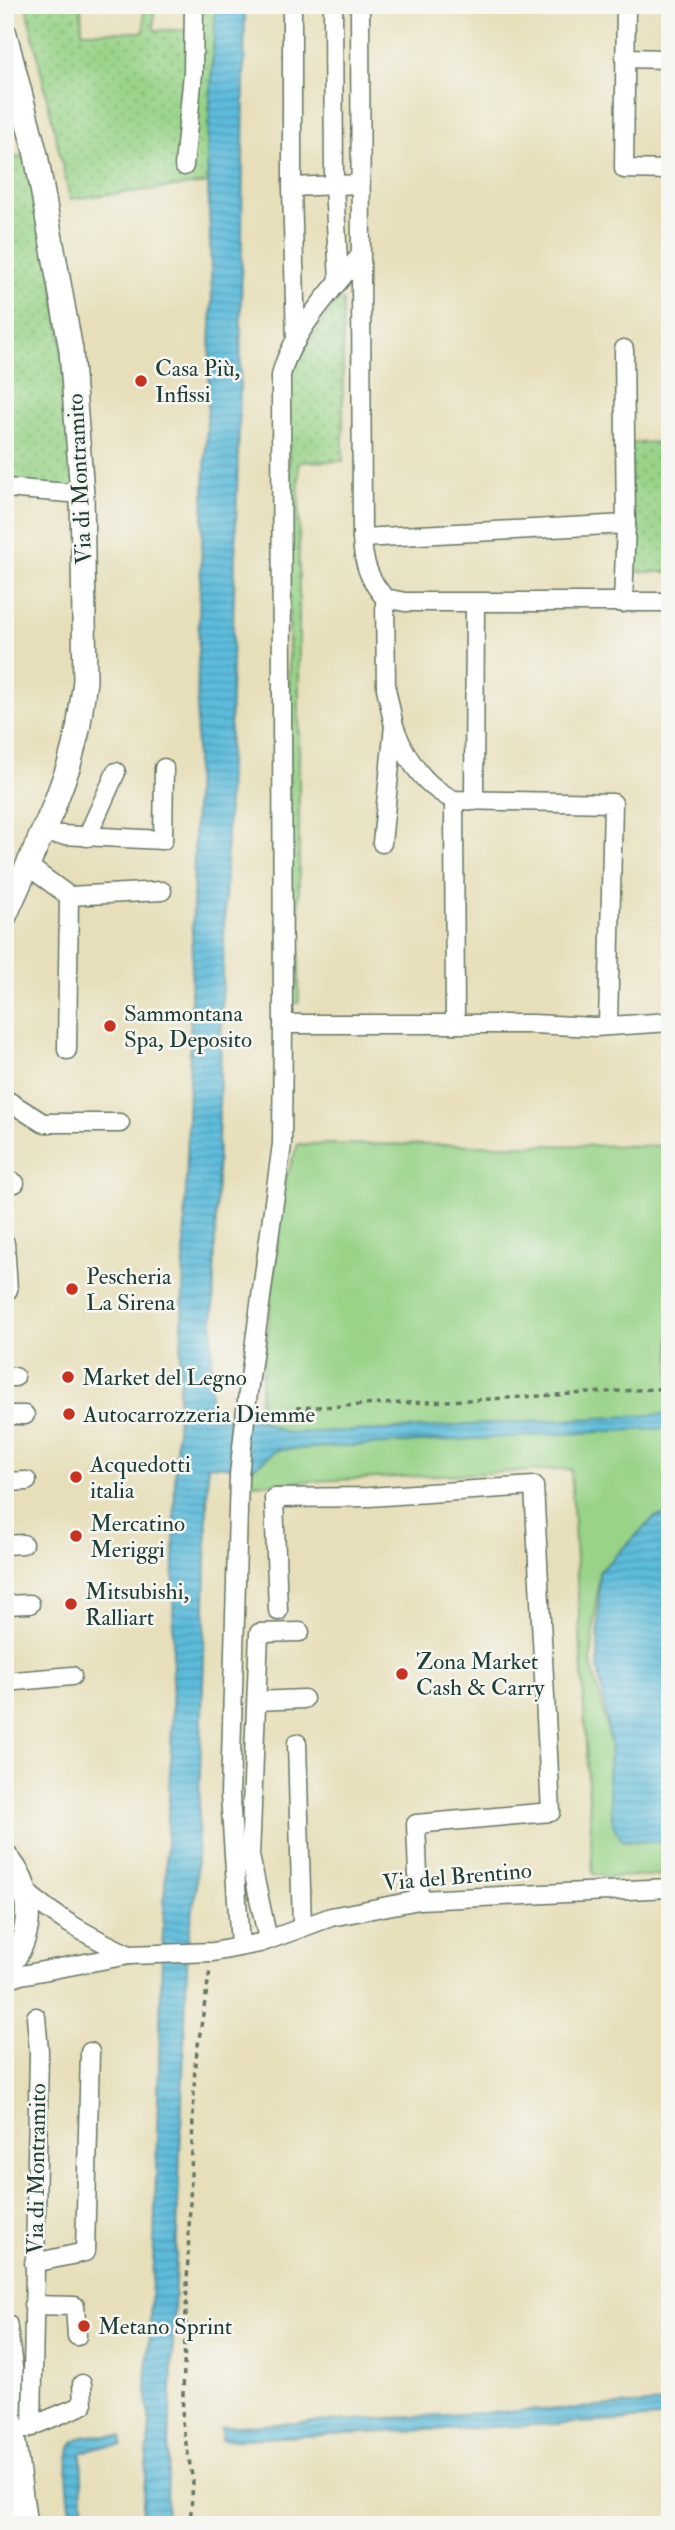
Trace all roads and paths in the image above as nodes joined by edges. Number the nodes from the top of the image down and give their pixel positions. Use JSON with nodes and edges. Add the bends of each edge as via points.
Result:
{"nodes":[{"id":1,"x":194,"y":5,"type":"edge"},
{"id":2,"x":292,"y":5,"type":"edge"},
{"id":3,"x":333,"y":5,"type":"edge"},
{"id":4,"x":360,"y":5,"type":"edge"},
{"id":5,"x":626,"y":5,"type":"edge"},
{"id":6,"x":5,"y":34,"type":"edge"},
{"id":7,"x":625,"y":58,"type":"junction"},
{"id":8,"x":670,"y":59,"type":"edge"},
{"id":9,"x":184,"y":166,"type":"dead end"},
{"id":10,"x":670,"y":170,"type":"edge"},
{"id":11,"x":360,"y":184,"type":"junction"},
{"id":12,"x":334,"y":185,"type":"junction"},
{"id":13,"x":292,"y":187,"type":"junction"},
{"id":14,"x":360,"y":256,"type":"junction"},
{"id":15,"x":340,"y":281,"type":"junction"},
{"id":16,"x":296,"y":341,"type":"junction"},
{"id":17,"x":624,"y":349,"type":"dead end"},
{"id":18,"x":5,"y":488,"type":"edge"},
{"id":19,"x":82,"y":494,"type":"junction"},
{"id":20,"x":626,"y":524,"type":"junction"},
{"id":21,"x":362,"y":538,"type":"junction"},
{"id":22,"x":385,"y":598,"type":"junction"},
{"id":23,"x":670,"y":602,"type":"edge"},
{"id":24,"x":475,"y":603,"type":"junction"},
{"id":25,"x":623,"y":603,"type":"junction"},
{"id":26,"x":394,"y":726,"type":"junction"},
{"id":27,"x":164,"y":768,"type":"dead end"},
{"id":28,"x":116,"y":772,"type":"dead end"},
{"id":29,"x":454,"y":800,"type":"junction"},
{"id":30,"x":474,"y":801,"type":"junction"},
{"id":31,"x":42,"y":834,"type":"junction"},
{"id":32,"x":88,"y":837,"type":"junction"},
{"id":33,"x":382,"y":843,"type":"dead end"},
{"id":34,"x":28,"y":866,"type":"junction"},
{"id":35,"x":162,"y":891,"type":"dead end"},
{"id":36,"x":69,"y":896,"type":"junction"},
{"id":37,"x":5,"y":916,"type":"edge"},
{"id":38,"x":670,"y":1022,"type":"edge"},
{"id":39,"x":283,"y":1024,"type":"junction"},
{"id":40,"x":455,"y":1024,"type":"junction"},
{"id":41,"x":608,"y":1025,"type":"junction"},
{"id":42,"x":67,"y":1050,"type":"dead end"},
{"id":43,"x":5,"y":1099,"type":"edge"},
{"id":44,"x":120,"y":1122,"type":"dead end"},
{"id":45,"x":5,"y":1243,"type":"edge"},
{"id":46,"x":5,"y":1290,"type":"edge"},
{"id":47,"x":670,"y":1388,"type":"edge"},
{"id":48,"x":296,"y":1408,"type":"dead end"},
{"id":49,"x":5,"y":1415,"type":"edge"},
{"id":50,"x":25,"y":1415,"type":"dead end"},
{"id":51,"x":27,"y":1481,"type":"dead end"},
{"id":52,"x":5,"y":1482,"type":"edge"},
{"id":53,"x":30,"y":1604,"type":"dead end"},
{"id":54,"x":5,"y":1605,"type":"edge"},
{"id":55,"x":278,"y":1611,"type":"dead end"},
{"id":56,"x":300,"y":1632,"type":"dead end"},
{"id":57,"x":72,"y":1676,"type":"dead end"},
{"id":58,"x":5,"y":1682,"type":"edge"},
{"id":59,"x":304,"y":1699,"type":"dead end"},
{"id":60,"x":257,"y":1701,"type":"junction"},
{"id":61,"x":297,"y":1743,"type":"dead end"},
{"id":62,"x":6,"y":1854,"type":"edge"},
{"id":63,"x":670,"y":1888,"type":"edge"},
{"id":64,"x":25,"y":1891,"type":"junction"},
{"id":65,"x":419,"y":1899,"type":"junction"},
{"id":66,"x":302,"y":1927,"type":"junction"},
{"id":67,"x":268,"y":1940,"type":"junction"},
{"id":68,"x":240,"y":1946,"type":"junction"},
{"id":69,"x":213,"y":1952,"type":"junction"},
{"id":70,"x":137,"y":1955,"type":"junction"},
{"id":71,"x":5,"y":1969,"type":"edge"},
{"id":72,"x":5,"y":1978,"type":"edge"},
{"id":73,"x":36,"y":2017,"type":"dead end"},
{"id":74,"x":90,"y":2052,"type":"dead end"},
{"id":75,"x":34,"y":2263,"type":"junction"},
{"id":76,"x":33,"y":2305,"type":"junction"},
{"id":77,"x":5,"y":2325,"type":"edge"},
{"id":78,"x":77,"y":2336,"type":"dead end"},
{"id":79,"x":82,"y":2384,"type":"dead end"},
{"id":80,"x":15,"y":2420,"type":"edge"},
{"id":81,"x":25,"y":2525,"type":"edge"},
{"id":82,"x":190,"y":2525,"type":"edge"}],
"edges":[{"from":1,"to":9,"type":"street"},
{"from":2,"to":13,"type":"street"},
{"from":3,"to":12,"type":"street"},
{"from":4,"to":11,"type":"street"},
{"from":5,"to":7,"type":"street"},
{"from":6,"to":19,"type":"main road","name":"Via di Montramito","via":[[34,144],[69,341]]},
{"from":7,"to":8,"type":"street"},
{"from":7,"to":10,"type":"street","via":[[624,169]]},
{"from":11,"to":12,"type":"street"},
{"from":11,"to":14,"type":"street"},
{"from":12,"to":13,"type":"street"},
{"from":12,"to":15,"type":"street"},
{"from":13,"to":16,"type":"street"},
{"from":14,"to":15,"type":"street"},
{"from":14,"to":21,"type":"street"},
{"from":15,"to":16,"type":"street"},
{"from":16,"to":39,"type":"street","via":[[281,376]]},
{"from":17,"to":20,"type":"street"},
{"from":18,"to":19,"type":"street"},
{"from":19,"to":31,"type":"main road","name":"Via di Montramito","via":[[85,681],[69,765]]},
{"from":20,"to":21,"type":"street"},
{"from":20,"to":25,"type":"street"},
{"from":21,"to":22,"type":"street","via":[[368,572]]},
{"from":22,"to":24,"type":"street"},
{"from":22,"to":26,"type":"street","via":[[386,688]]},
{"from":23,"to":25,"type":"street"},
{"from":24,"to":25,"type":"street"},
{"from":24,"to":30,"type":"street"},
{"from":26,"to":29,"type":"street","via":[[420,774]]},
{"from":26,"to":33,"type":"street"},
{"from":27,"to":32,"type":"street","via":[[163,841]]},
{"from":28,"to":32,"type":"street"},
{"from":29,"to":30,"type":"street"},
{"from":29,"to":40,"type":"street"},
{"from":30,"to":41,"type":"street","via":[[613,803]]},
{"from":31,"to":32,"type":"street"},
{"from":31,"to":34,"type":"main road","name":"Via di Montramito"},
{"from":34,"to":36,"type":"street"},
{"from":34,"to":37,"type":"main road","name":"Via di Montramito"},
{"from":35,"to":36,"type":"street"},
{"from":36,"to":42,"type":"street"},
{"from":38,"to":41,"type":"street"},
{"from":39,"to":40,"type":"street"},
{"from":39,"to":68,"type":"street","via":[[282,1144],[239,1475],[230,1795]]},
{"from":40,"to":41,"type":"street"},
{"from":43,"to":44,"type":"street","via":[[43,1124]]},
{"from":45,"to":46,"type":"street"},
{"from":47,"to":48,"type":"path"},
{"from":49,"to":50,"type":"street"},
{"from":51,"to":52,"type":"street"},
{"from":53,"to":54,"type":"street"},
{"from":55,"to":65,"type":"street","via":[[274,1498],[534,1486],[551,1812],[416,1824]]},
{"from":56,"to":60,"type":"street","via":[[259,1633]]},
{"from":57,"to":58,"type":"street"},
{"from":59,"to":60,"type":"street"},
{"from":60,"to":67,"type":"street","via":[[250,1856]]},
{"from":61,"to":66,"type":"street"},
{"from":62,"to":64,"type":"main road"},
{"from":63,"to":65,"type":"street","name":"Via del Brentino"},
{"from":64,"to":70,"type":"street","name":"Via del Brentino","via":[[75,1928]]},
{"from":64,"to":71,"type":"main road","via":[[26,1931]]},
{"from":65,"to":66,"type":"street","name":"Via del Brentino"},
{"from":66,"to":67,"type":"street","name":"Via del Brentino"},
{"from":67,"to":68,"type":"street","name":"Via del Brentino"},
{"from":68,"to":69,"type":"street","name":"Via del Brentino"},
{"from":69,"to":70,"type":"street","name":"Via del Brentino"},
{"from":69,"to":82,"type":"path","via":[[195,2064],[182,2422],[193,2481]]},
{"from":70,"to":72,"type":"street","name":"Via del Brentino"},
{"from":73,"to":75,"type":"street","name":"Via di Montramito"},
{"from":74,"to":75,"type":"street","via":[[85,2252]]},
{"from":75,"to":76,"type":"street","name":"Via di Montramito"},
{"from":76,"to":78,"type":"street","via":[[75,2306]]},
{"from":76,"to":80,"type":"street","name":"Via di Montramito"},
{"from":77,"to":80,"type":"main road","name":"Via di Montramito"},
{"from":79,"to":80,"type":"street","via":[[83,2405]]},
{"from":80,"to":81,"type":"main road","name":"Via di Montramito"}]}
